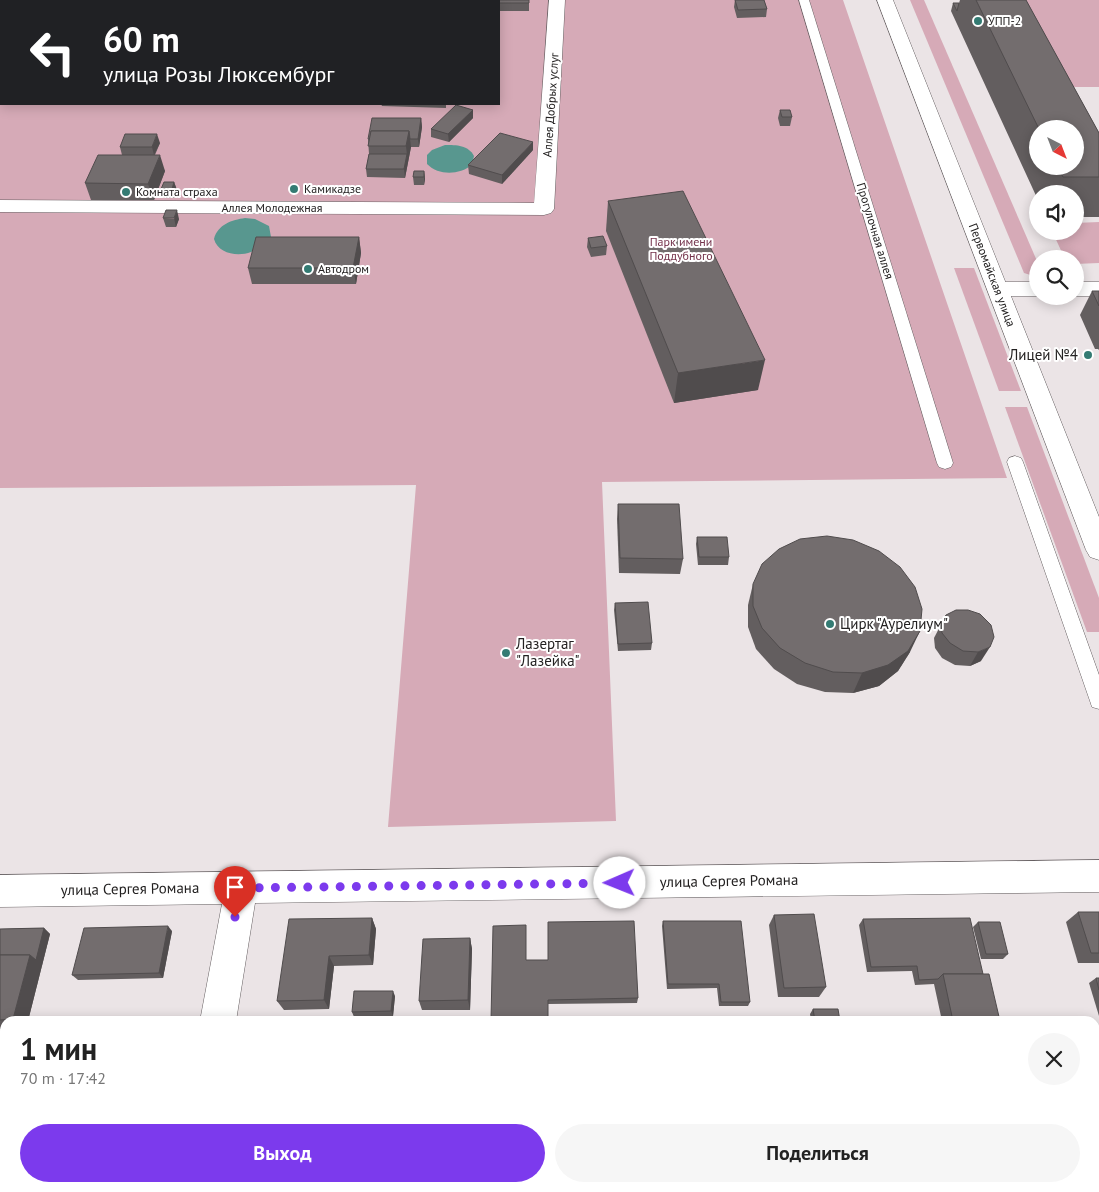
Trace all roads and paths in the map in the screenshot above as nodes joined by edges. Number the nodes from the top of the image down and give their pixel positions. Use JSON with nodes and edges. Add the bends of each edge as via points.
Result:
{"nodes":[{"id":1,"x":557,"y":0,"type":"edge"},
{"id":2,"x":804,"y":0,"type":"edge"},
{"id":3,"x":885,"y":0,"type":"edge"},
{"id":4,"x":0,"y":206,"type":"edge"},
{"id":5,"x":544,"y":209,"type":"joint"},
{"id":6,"x":998,"y":289,"type":"junction"},
{"id":7,"x":1029,"y":289,"type":"edge"},
{"id":8,"x":1084,"y":289,"type":"edge"},
{"id":9,"x":1099,"y":289,"type":"edge"},
{"id":10,"x":1015,"y":462,"type":"dead end"},
{"id":11,"x":945,"y":463,"type":"dead end"},
{"id":12,"x":1099,"y":550,"type":"edge"},
{"id":13,"x":1099,"y":701,"type":"edge"},
{"id":14,"x":1099,"y":876,"type":"edge"},
{"id":15,"x":240,"y":888,"type":"junction"},
{"id":16,"x":0,"y":891,"type":"edge"},
{"id":17,"x":219,"y":1016,"type":"edge"}],
"edges":[{"from":1,"to":5,"type":"street","name":"Аллея Добрых услуг"},
{"from":2,"to":11,"type":"lane","name":"Прогулочная аллея"},
{"from":3,"to":6,"type":"street","name":"Первомайская улица"},
{"from":4,"to":5,"type":"street","name":"Аллея Молодежная"},
{"from":6,"to":7,"type":"street"},
{"from":6,"to":12,"type":"street","name":"Первомайская улица"},
{"from":8,"to":9,"type":"street"},
{"from":10,"to":13,"type":"lane"},
{"from":14,"to":15,"type":"street","name":"улица Сергея Романа"},
{"from":15,"to":16,"type":"street","name":"улица Сергея Романа"},
{"from":15,"to":17,"type":"street"}]}
